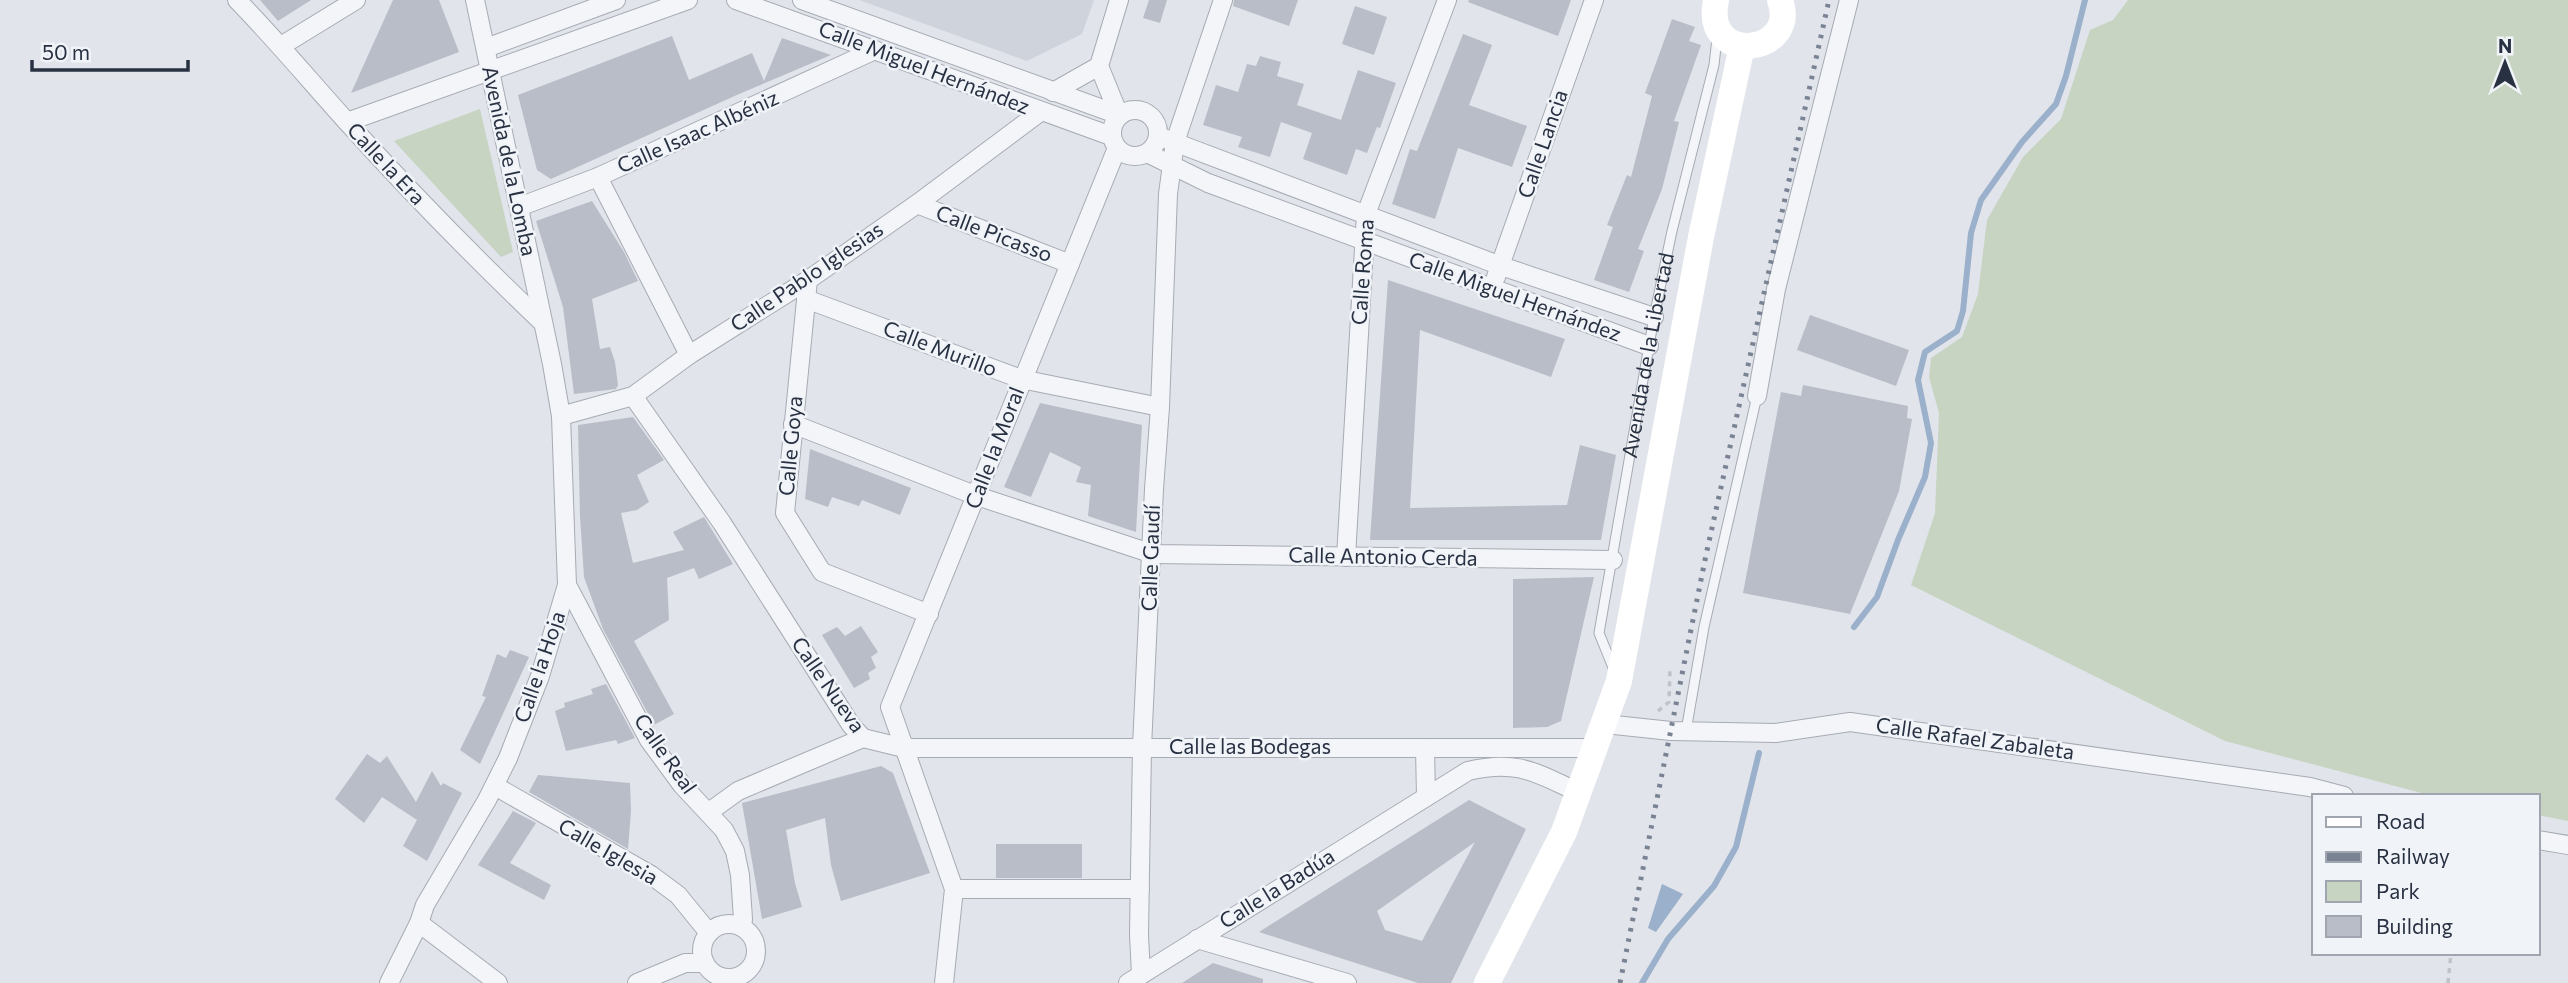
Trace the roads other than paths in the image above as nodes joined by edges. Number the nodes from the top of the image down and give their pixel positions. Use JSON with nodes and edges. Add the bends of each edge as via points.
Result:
{"nodes":[{"id":1,"x":237,"y":0,"type":"edge"},
{"id":2,"x":356,"y":0,"type":"edge"},
{"id":3,"x":475,"y":0,"type":"edge"},
{"id":4,"x":614,"y":0,"type":"edge"},
{"id":5,"x":688,"y":0,"type":"edge"},
{"id":6,"x":736,"y":0,"type":"edge"},
{"id":7,"x":802,"y":0,"type":"edge"},
{"id":8,"x":1119,"y":0,"type":"edge"},
{"id":9,"x":1223,"y":0,"type":"edge"},
{"id":10,"x":1447,"y":0,"type":"edge"},
{"id":11,"x":1594,"y":0,"type":"edge"},
{"id":12,"x":1716,"y":0,"type":"edge"},
{"id":13,"x":1780,"y":0,"type":"edge"},
{"id":14,"x":1849,"y":0,"type":"edge"},
{"id":15,"x":1718,"y":29,"type":"junction"},
{"id":16,"x":281,"y":46,"type":"junction"},
{"id":17,"x":1742,"y":46,"type":"junction"},
{"id":18,"x":486,"y":48,"type":"junction"},
{"id":19,"x":875,"y":50,"type":"junction"},
{"id":20,"x":1099,"y":66,"type":"junction"},
{"id":21,"x":491,"y":70,"type":"junction"},
{"id":22,"x":1053,"y":92,"type":"junction"},
{"id":23,"x":1040,"y":112,"type":"junction"},
{"id":24,"x":1119,"y":115,"type":"junction"},
{"id":25,"x":347,"y":122,"type":"junction"},
{"id":26,"x":1167,"y":139,"type":"junction"},
{"id":27,"x":1114,"y":142,"type":"junction"},
{"id":28,"x":1147,"y":153,"type":"junction"},
{"id":29,"x":1171,"y":165,"type":"junction"},
{"id":30,"x":598,"y":177,"type":"junction"},
{"id":31,"x":917,"y":204,"type":"junction"},
{"id":32,"x":519,"y":207,"type":"junction"},
{"id":33,"x":1366,"y":214,"type":"junction"},
{"id":34,"x":1364,"y":241,"type":"junction"},
{"id":35,"x":1070,"y":264,"type":"junction"},
{"id":36,"x":1501,"y":266,"type":"junction"},
{"id":37,"x":808,"y":280,"type":"junction"},
{"id":38,"x":1492,"y":288,"type":"junction"},
{"id":39,"x":806,"y":299,"type":"junction"},
{"id":40,"x":1654,"y":317,"type":"junction"},
{"id":41,"x":542,"y":322,"type":"junction"},
{"id":42,"x":1649,"y":346,"type":"junction"},
{"id":43,"x":689,"y":355,"type":"junction"},
{"id":44,"x":1021,"y":379,"type":"junction"},
{"id":45,"x":633,"y":396,"type":"junction"},
{"id":46,"x":1757,"y":396,"type":"joint"},
{"id":47,"x":1160,"y":407,"type":"junction"},
{"id":48,"x":561,"y":416,"type":"junction"},
{"id":49,"x":793,"y":424,"type":"junction"},
{"id":50,"x":977,"y":496,"type":"junction"},
{"id":51,"x":1153,"y":554,"type":"junction"},
{"id":52,"x":1346,"y":557,"type":"junction"},
{"id":53,"x":1612,"y":561,"type":"junction"},
{"id":54,"x":567,"y":585,"type":"junction"},
{"id":55,"x":929,"y":614,"type":"junction"},
{"id":56,"x":1619,"y":681,"type":"junction"},
{"id":57,"x":1686,"y":731,"type":"junction"},
{"id":58,"x":1601,"y":736,"type":"junction"},
{"id":59,"x":863,"y":738,"type":"junction"},
{"id":60,"x":1142,"y":747,"type":"junction"},
{"id":61,"x":904,"y":748,"type":"junction"},
{"id":62,"x":1425,"y":748,"type":"junction"},
{"id":63,"x":1502,"y":748,"type":"junction"},
{"id":64,"x":1468,"y":771,"type":"junction"},
{"id":65,"x":495,"y":786,"type":"junction"},
{"id":66,"x":1580,"y":793,"type":"junction"},
{"id":67,"x":2336,"y":794,"type":"edge"},
{"id":68,"x":1426,"y":797,"type":"junction"},
{"id":69,"x":709,"y":812,"type":"junction"},
{"id":70,"x":2540,"y":840,"type":"edge"},
{"id":71,"x":2568,"y":845,"type":"edge"},
{"id":72,"x":1140,"y":888,"type":"junction"},
{"id":73,"x":954,"y":889,"type":"junction"},
{"id":74,"x":419,"y":923,"type":"junction"},
{"id":75,"x":742,"y":927,"type":"junction"},
{"id":76,"x":709,"y":933,"type":"junction"},
{"id":77,"x":1197,"y":939,"type":"junction"},
{"id":78,"x":705,"y":963,"type":"junction"},
{"id":79,"x":751,"y":978,"type":"edge"},
{"id":80,"x":1134,"y":979,"type":"edge"},
{"id":81,"x":389,"y":983,"type":"edge"},
{"id":82,"x":498,"y":983,"type":"edge"},
{"id":83,"x":637,"y":983,"type":"edge"},
{"id":84,"x":944,"y":983,"type":"edge"},
{"id":85,"x":1347,"y":983,"type":"edge"},
{"id":86,"x":1487,"y":983,"type":"edge"}],
"edges":[{"from":1,"to":16,"type":"street","name":"Calle la Era"},
{"from":2,"to":16,"type":"street"},
{"from":3,"to":18,"type":"street","name":"Avenida de la Lomba"},
{"from":4,"to":18,"type":"street"},
{"from":5,"to":21,"type":"street"},
{"from":6,"to":19,"type":"street","name":"Calle Miguel Hernández"},
{"from":7,"to":22,"type":"street","name":"Calle Miguel Hernández"},
{"from":8,"to":20,"type":"street"},
{"from":9,"to":26,"type":"street"},
{"from":10,"to":33,"type":"street","name":"Calle Roma"},
{"from":11,"to":36,"type":"street","name":"Calle Lancia"},
{"from":12,"to":15,"type":"main road"},
{"from":13,"to":17,"type":"main road","via":[[1783,16],[1773,36],[1764,43]]},
{"from":14,"to":46,"type":"street","via":[[1776,289]]},
{"from":15,"to":17,"type":"main road"},
{"from":15,"to":40,"type":"lane","name":"Avenida de la Libertad","via":[[1714,65]]},
{"from":16,"to":25,"type":"street","name":"Calle la Era"},
{"from":17,"to":56,"type":"main road","name":"Avenida de la Libertad","via":[[1701,237]]},
{"from":18,"to":21,"type":"street","name":"Avenida de la Lomba"},
{"from":19,"to":23,"type":"street","name":"Calle Miguel Hernández"},
{"from":19,"to":30,"type":"street","name":"Calle Isaac Albéniz"},
{"from":20,"to":22,"type":"street"},
{"from":20,"to":24,"type":"street"},
{"from":21,"to":25,"type":"street"},
{"from":21,"to":32,"type":"street","name":"Avenida de la Lomba"},
{"from":22,"to":24,"type":"street","name":"Calle Miguel Hernández"},
{"from":23,"to":27,"type":"street","name":"Calle Miguel Hernández"},
{"from":23,"to":31,"type":"street","name":"Calle Pablo Iglesias"},
{"from":24,"to":26,"type":"street","via":[[1141,110],[1151,115]]},
{"from":24,"to":27,"type":"street","via":[[1113,124]]},
{"from":25,"to":41,"type":"street","name":"Calle la Era"},
{"from":26,"to":28,"type":"street"},
{"from":26,"to":29,"type":"street","name":"Calle Gaudí"},
{"from":26,"to":33,"type":"street","name":"Calle Miguel Hernández"},
{"from":27,"to":28,"type":"street","via":[[1126,155]]},
{"from":27,"to":35,"type":"street","name":"Calle la Moral"},
{"from":28,"to":29,"type":"street","name":"Calle Miguel Hernández"},
{"from":29,"to":34,"type":"street","name":"Calle Miguel Hernández"},
{"from":29,"to":47,"type":"street","name":"Calle Gaudí"},
{"from":30,"to":32,"type":"street","name":"Calle Isaac Albéniz"},
{"from":30,"to":43,"type":"street"},
{"from":31,"to":35,"type":"street","name":"Calle Picasso"},
{"from":31,"to":37,"type":"street","name":"Calle Pablo Iglesias"},
{"from":32,"to":41,"type":"street","name":"Avenida de la Lomba"},
{"from":33,"to":34,"type":"street","name":"Calle Roma"},
{"from":33,"to":36,"type":"street","name":"Calle Miguel Hernández"},
{"from":34,"to":38,"type":"street","name":"Calle Miguel Hernández"},
{"from":34,"to":52,"type":"street","name":"Calle Roma"},
{"from":35,"to":44,"type":"street","name":"Calle la Moral"},
{"from":36,"to":38,"type":"street","name":"Calle Lancia"},
{"from":36,"to":40,"type":"street","name":"Calle Miguel Hernández"},
{"from":37,"to":39,"type":"street","name":"Calle Goya"},
{"from":37,"to":43,"type":"street","name":"Calle Pablo Iglesias"},
{"from":38,"to":42,"type":"street","name":"Calle Miguel Hernández"},
{"from":39,"to":44,"type":"street","name":"Calle Murillo"},
{"from":39,"to":49,"type":"street","name":"Calle Goya"},
{"from":40,"to":42,"type":"lane","name":"Avenida de la Libertad"},
{"from":41,"to":48,"type":"street","name":"Calle la Hoja"},
{"from":42,"to":53,"type":"lane","name":"Avenida de la Libertad"},
{"from":43,"to":45,"type":"street","name":"Calle Pablo Iglesias"},
{"from":44,"to":47,"type":"street","name":"Calle Murillo"},
{"from":44,"to":50,"type":"street","name":"Calle la Moral"},
{"from":45,"to":48,"type":"street","name":"Calle Pablo Iglesias"},
{"from":45,"to":59,"type":"street","name":"Calle Nueva"},
{"from":46,"to":57,"type":"lane","via":[[1704,627]]},
{"from":47,"to":51,"type":"street","name":"Calle Gaudí"},
{"from":48,"to":54,"type":"street","name":"Calle la Hoja"},
{"from":49,"to":50,"type":"street","name":"Calle Antonio Cerda"},
{"from":49,"to":55,"type":"street","name":"Calle Goya","via":[[785,513],[822,572]]},
{"from":50,"to":51,"type":"street","name":"Calle Antonio Cerda"},
{"from":50,"to":55,"type":"street","name":"Calle la Moral"},
{"from":51,"to":52,"type":"street","name":"Calle Antonio Cerda"},
{"from":51,"to":60,"type":"street","name":"Calle Gaudí"},
{"from":52,"to":53,"type":"street","name":"Calle Antonio Cerda"},
{"from":53,"to":56,"type":"lane","name":"Avenida de la Libertad","via":[[1599,633]]},
{"from":54,"to":65,"type":"street","name":"Calle la Hoja","via":[[540,676]]},
{"from":54,"to":69,"type":"street","name":"Calle Real","via":[[649,740]]},
{"from":55,"to":61,"type":"street","name":"Calle la Moral","via":[[890,707]]},
{"from":56,"to":58,"type":"main road","name":"Avenida de la Libertad"},
{"from":57,"to":58,"type":"street","name":"Calle Rafael Zabaleta"},
{"from":57,"to":67,"type":"street","name":"Calle Rafael Zabaleta","via":[[1776,733],[1850,722]]},
{"from":58,"to":63,"type":"street","name":"Calle las Bodegas"},
{"from":58,"to":66,"type":"main road","name":"Avenida de la Libertad"},
{"from":59,"to":61,"type":"street","name":"Calle Nueva"},
{"from":59,"to":69,"type":"street","via":[[738,791]]},
{"from":60,"to":61,"type":"street","name":"Calle las Bodegas"},
{"from":60,"to":62,"type":"street","name":"Calle las Bodegas"},
{"from":60,"to":72,"type":"street","name":"Calle Gaudí"},
{"from":61,"to":73,"type":"street"},
{"from":62,"to":63,"type":"street","name":"Calle las Bodegas"},
{"from":62,"to":68,"type":"street"},
{"from":63,"to":64,"type":"street"},
{"from":64,"to":66,"type":"street","name":"Calle la Badúa","via":[[1521,766]]},
{"from":64,"to":68,"type":"street","name":"Calle la Badúa"},
{"from":65,"to":74,"type":"street","name":"Calle la Hoja"},
{"from":65,"to":76,"type":"street","name":"Calle Iglesia","via":[[651,875],[678,895]]},
{"from":66,"to":86,"type":"main road","name":"Avenida de la Libertad"},
{"from":68,"to":77,"type":"street","name":"Calle la Badúa"},
{"from":69,"to":75,"type":"street","name":"Calle Real","via":[[735,851]]},
{"from":70,"to":71,"type":"street"},
{"from":72,"to":73,"type":"street"},
{"from":72,"to":80,"type":"street","name":"Calle Gaudí"},
{"from":73,"to":84,"type":"street"},
{"from":74,"to":81,"type":"street","name":"Calle la Hoja"},
{"from":74,"to":82,"type":"street"},
{"from":75,"to":76,"type":"street","via":[[730,923]]},
{"from":75,"to":79,"type":"street","via":[[757,946]]},
{"from":76,"to":78,"type":"street","via":[[701,951]]},
{"from":77,"to":80,"type":"street","name":"Calle la Badúa"},
{"from":77,"to":85,"type":"street"},
{"from":78,"to":79,"type":"street","via":[[716,976]]},
{"from":78,"to":83,"type":"street","via":[[685,963]]}]}
